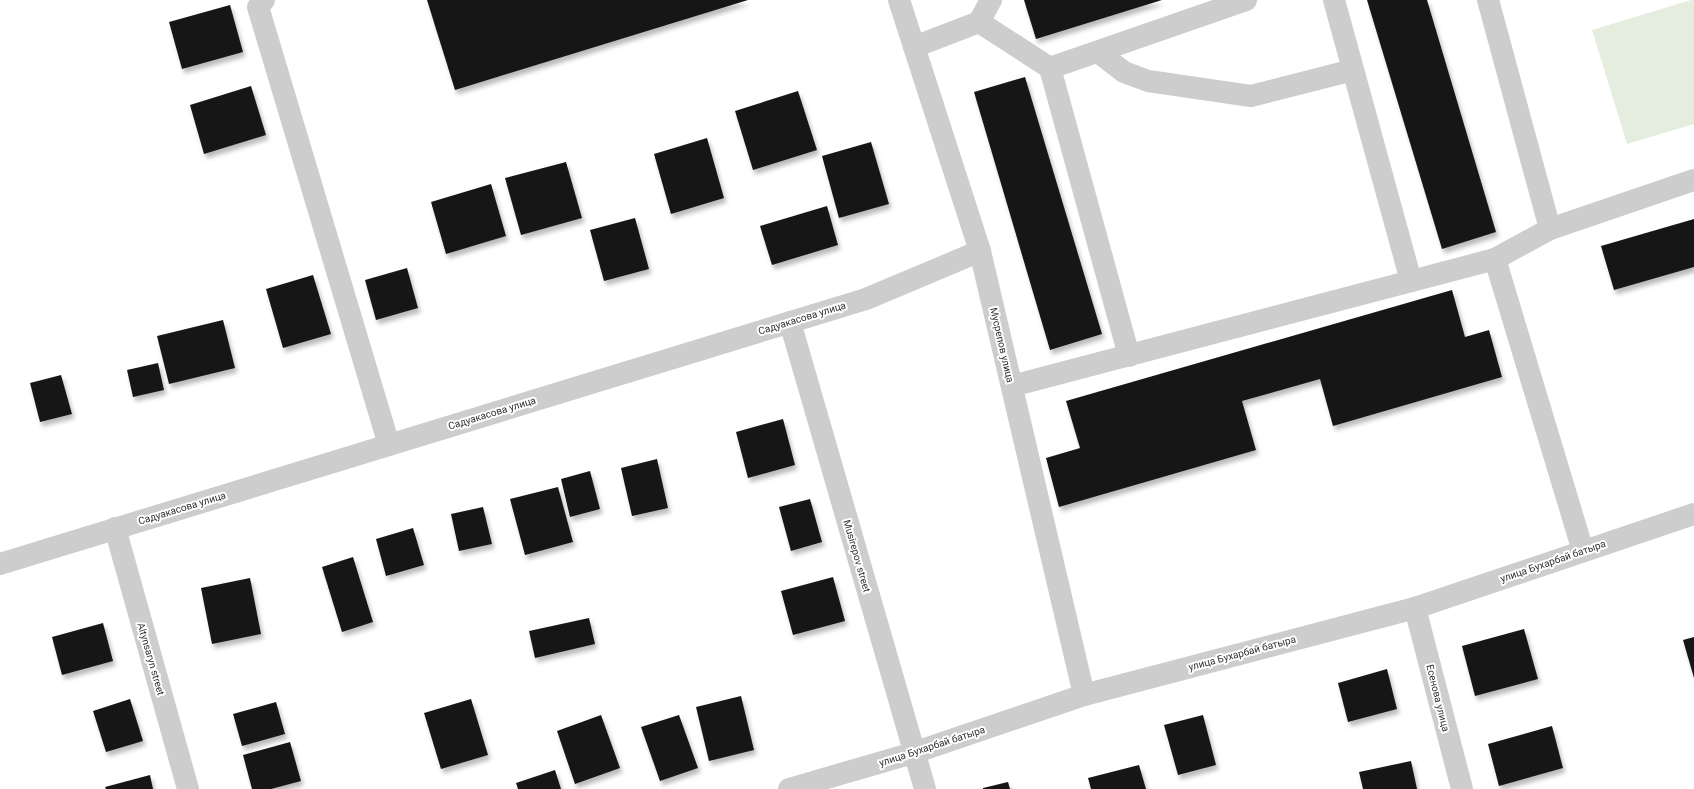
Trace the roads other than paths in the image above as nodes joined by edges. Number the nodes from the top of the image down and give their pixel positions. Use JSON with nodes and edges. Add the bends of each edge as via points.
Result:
{"nodes":[{"id":1,"x":264,"y":0,"type":"edge"},
{"id":2,"x":899,"y":0,"type":"edge"},
{"id":3,"x":991,"y":0,"type":"edge"},
{"id":4,"x":1246,"y":0,"type":"edge"},
{"id":5,"x":1334,"y":0,"type":"edge"},
{"id":6,"x":1488,"y":0,"type":"edge"},
{"id":7,"x":979,"y":22,"type":"junction"},
{"id":8,"x":914,"y":47,"type":"junction"},
{"id":9,"x":1098,"y":52,"type":"junction"},
{"id":10,"x":1050,"y":68,"type":"junction"},
{"id":11,"x":1353,"y":70,"type":"junction"},
{"id":12,"x":1694,"y":180,"type":"edge"},
{"id":13,"x":1550,"y":229,"type":"junction"},
{"id":14,"x":980,"y":251,"type":"junction"},
{"id":15,"x":1495,"y":259,"type":"junction"},
{"id":16,"x":1411,"y":281,"type":"junction"},
{"id":17,"x":790,"y":322,"type":"junction"},
{"id":18,"x":1129,"y":356,"type":"junction"},
{"id":19,"x":1012,"y":386,"type":"junction"},
{"id":20,"x":389,"y":444,"type":"junction"},
{"id":21,"x":1694,"y":514,"type":"edge"},
{"id":22,"x":115,"y":528,"type":"junction"},
{"id":23,"x":1583,"y":551,"type":"junction"},
{"id":24,"x":0,"y":564,"type":"edge"},
{"id":25,"x":1415,"y":608,"type":"junction"},
{"id":26,"x":1084,"y":695,"type":"junction"},
{"id":27,"x":913,"y":753,"type":"junction"},
{"id":28,"x":188,"y":789,"type":"edge"},
{"id":29,"x":790,"y":789,"type":"edge"},
{"id":30,"x":925,"y":789,"type":"edge"},
{"id":31,"x":1462,"y":789,"type":"edge"}],
"edges":[{"from":1,"to":20,"type":"street","via":[[258,7]]},
{"from":2,"to":8,"type":"street","name":"Мусрепов улица"},
{"from":3,"to":7,"type":"street"},
{"from":4,"to":9,"type":"street"},
{"from":5,"to":11,"type":"street"},
{"from":6,"to":13,"type":"street"},
{"from":7,"to":8,"type":"street"},
{"from":7,"to":10,"type":"street"},
{"from":8,"to":14,"type":"street","name":"Мусрепов улица"},
{"from":9,"to":10,"type":"street"},
{"from":9,"to":11,"type":"street","via":[[1124,72],[1148,81],[1251,96]]},
{"from":10,"to":18,"type":"street"},
{"from":11,"to":16,"type":"street"},
{"from":12,"to":13,"type":"street"},
{"from":13,"to":15,"type":"street"},
{"from":14,"to":17,"type":"street","name":"Садуакасова улица","via":[[866,299]]},
{"from":14,"to":19,"type":"street","name":"Мусрепов улица"},
{"from":15,"to":16,"type":"street"},
{"from":15,"to":23,"type":"street"},
{"from":16,"to":18,"type":"street"},
{"from":17,"to":20,"type":"street","name":"Садуакасова улица"},
{"from":17,"to":27,"type":"street","name":"Musirepov street"},
{"from":18,"to":19,"type":"street"},
{"from":19,"to":26,"type":"street","name":"Мусрепов улица"},
{"from":20,"to":22,"type":"street","name":"Садуакасова улица"},
{"from":21,"to":23,"type":"street","name":"улица Бухарбай батыра"},
{"from":22,"to":24,"type":"street","name":"Садуакасова улица"},
{"from":22,"to":28,"type":"street","name":"Altynsaryn street"},
{"from":23,"to":25,"type":"street","name":"улица Бухарбай батыра"},
{"from":25,"to":26,"type":"street","name":"улица Бухарбай батыра"},
{"from":25,"to":31,"type":"street","name":"Есенова улица"},
{"from":26,"to":27,"type":"street","name":"улица Бухарбай батыра"},
{"from":27,"to":29,"type":"street","name":"улица Бухарбай батыра"},
{"from":27,"to":30,"type":"street","name":"Musirepov street"}]}
